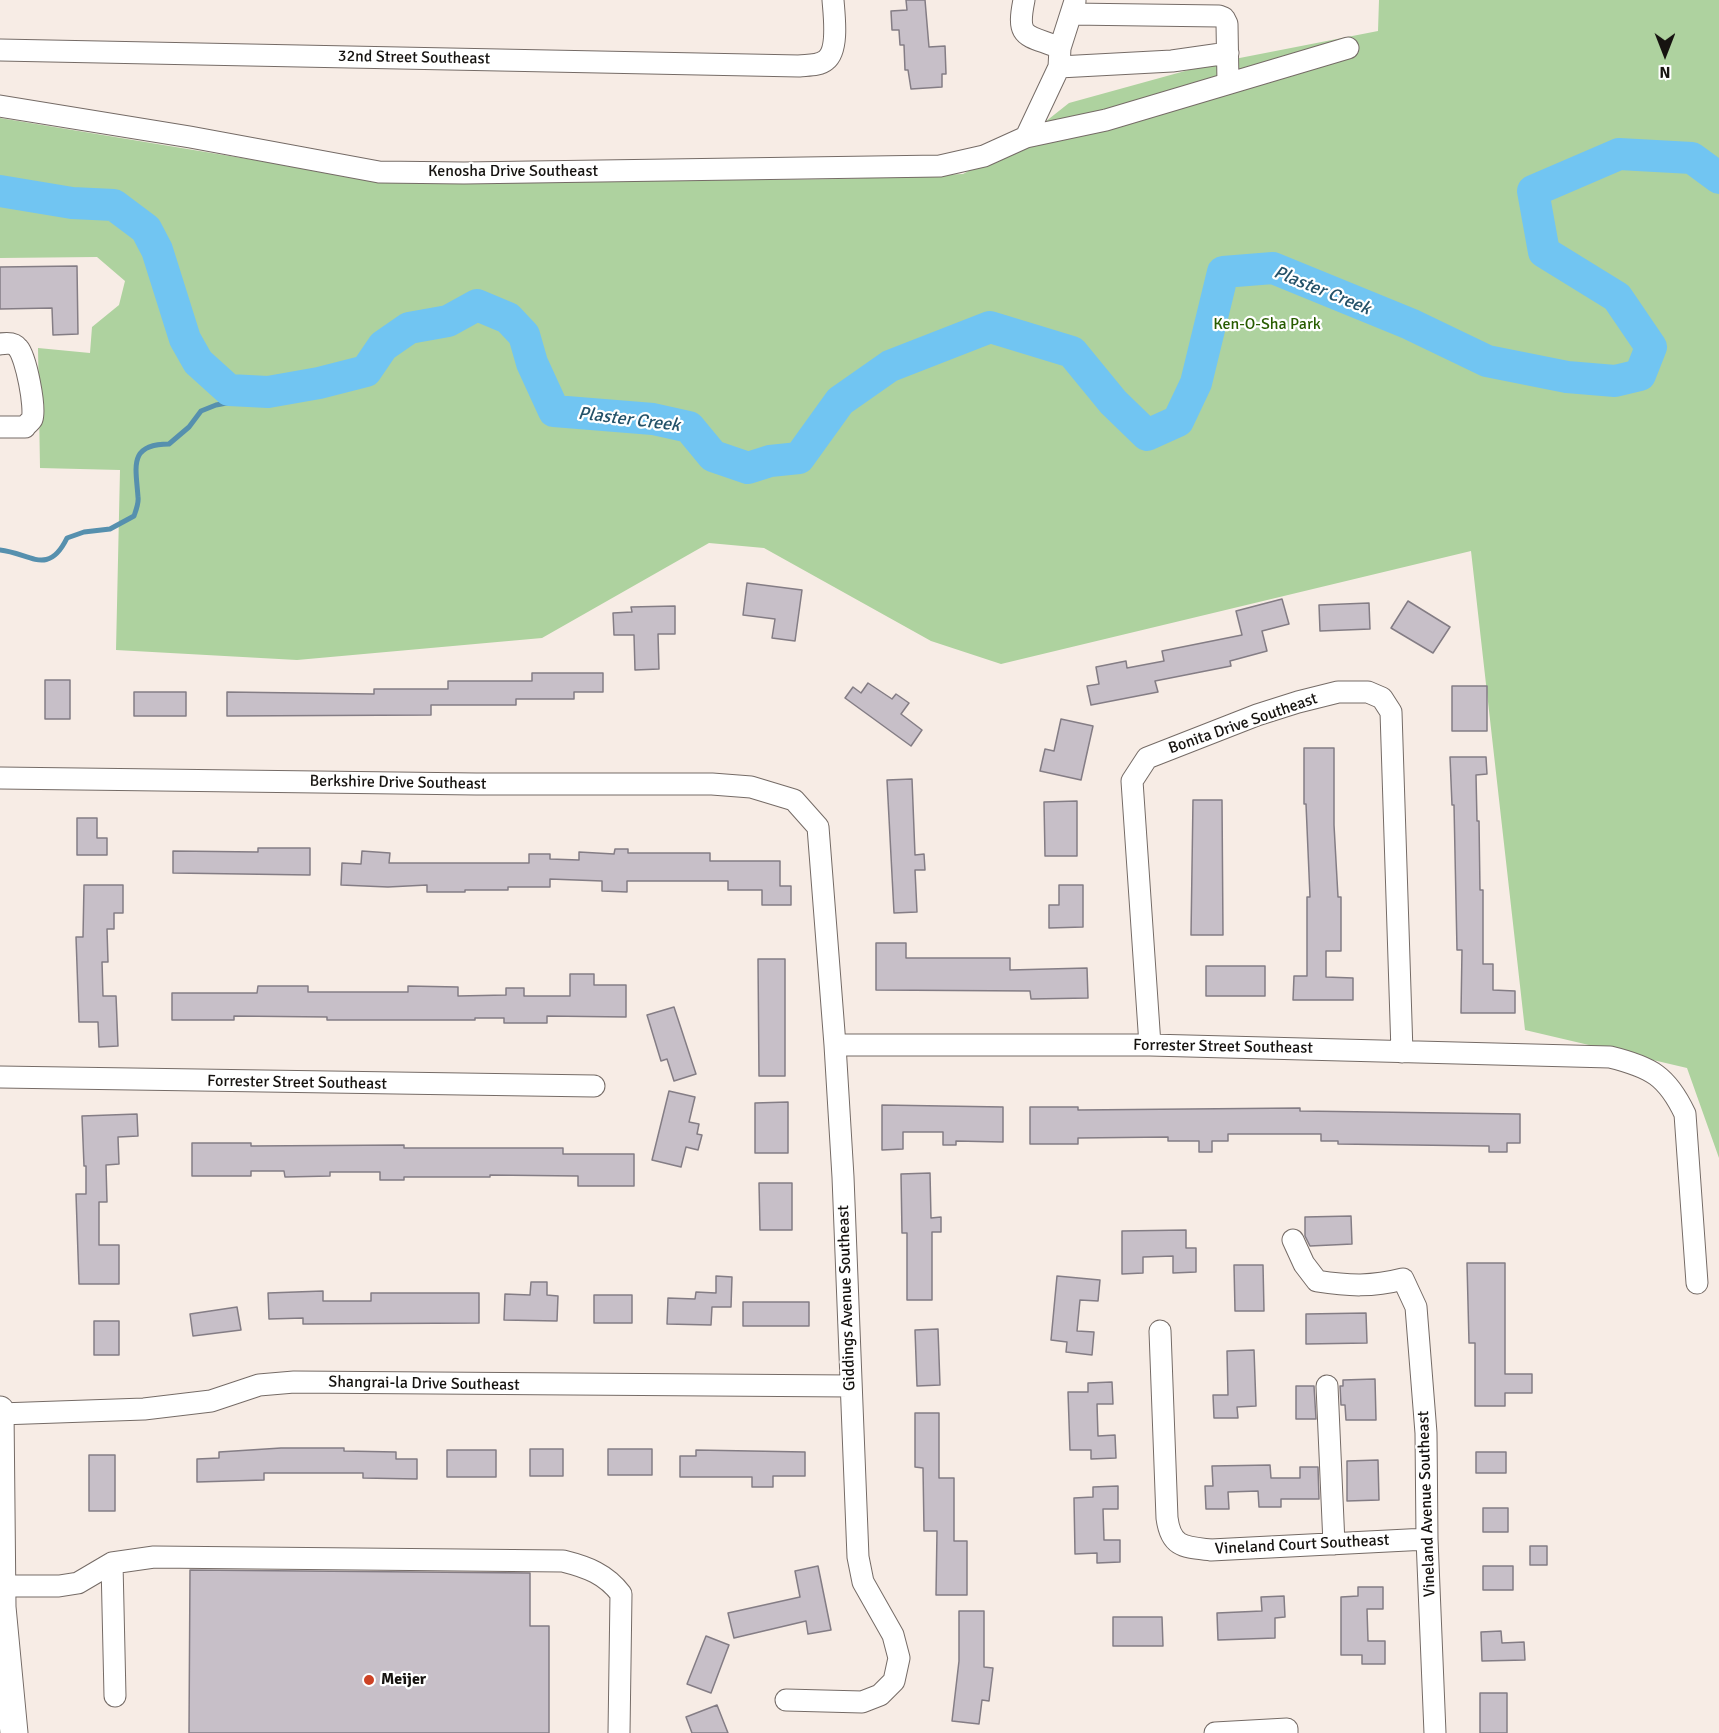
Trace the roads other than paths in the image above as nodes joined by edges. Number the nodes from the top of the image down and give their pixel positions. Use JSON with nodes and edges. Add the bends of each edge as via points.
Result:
{"nodes":[{"id":1,"x":833,"y":0,"type":"edge"},
{"id":2,"x":1024,"y":0,"type":"edge"},
{"id":3,"x":1073,"y":7,"type":"edge"},
{"id":4,"x":1348,"y":48,"type":"dead end"},
{"id":5,"x":0,"y":50,"type":"edge"},
{"id":6,"x":1228,"y":53,"type":"junction"},
{"id":7,"x":1060,"y":57,"type":"junction"},
{"id":8,"x":1228,"y":83,"type":"junction"},
{"id":9,"x":0,"y":106,"type":"edge"},
{"id":10,"x":1026,"y":138,"type":"junction"},
{"id":11,"x":0,"y":344,"type":"edge"},
{"id":12,"x":0,"y":427,"type":"edge"},
{"id":13,"x":0,"y":778,"type":"edge"},
{"id":14,"x":794,"y":801,"type":"joint"},
{"id":15,"x":835,"y":1045,"type":"junction"},
{"id":16,"x":1150,"y":1045,"type":"junction"},
{"id":17,"x":1402,"y":1052,"type":"junction"},
{"id":18,"x":0,"y":1077,"type":"edge"},
{"id":19,"x":594,"y":1086,"type":"dead end"},
{"id":20,"x":1293,"y":1240,"type":"dead end"},
{"id":21,"x":1697,"y":1283,"type":"dead end"},
{"id":22,"x":1160,"y":1331,"type":"dead end"},
{"id":23,"x":850,"y":1386,"type":"junction"},
{"id":24,"x":1327,"y":1386,"type":"dead end"},
{"id":25,"x":0,"y":1412,"type":"edge"},
{"id":26,"x":1427,"y":1539,"type":"junction"},
{"id":27,"x":1334,"y":1544,"type":"junction"},
{"id":28,"x":112,"y":1563,"type":"junction"},
{"id":29,"x":1,"y":1572,"type":"edge"},
{"id":30,"x":115,"y":1696,"type":"dead end"},
{"id":31,"x":786,"y":1701,"type":"dead end"},
{"id":32,"x":14,"y":1733,"type":"edge"},
{"id":33,"x":619,"y":1733,"type":"edge"},
{"id":34,"x":1227,"y":1733,"type":"edge"},
{"id":35,"x":1287,"y":1733,"type":"edge"},
{"id":36,"x":1435,"y":1733,"type":"edge"}],
"edges":[{"from":1,"to":5,"type":"street","name":"32nd Street Southeast","via":[[833,50],[827,60],[816,65]]},
{"from":2,"to":7,"type":"street","via":[[1020,22],[1023,31]]},
{"from":3,"to":6,"type":"street","via":[[1219,16],[1227,24]]},
{"from":3,"to":7,"type":"street"},
{"from":4,"to":8,"type":"street","name":"Kenosha Drive Southeast"},
{"from":6,"to":7,"type":"street","via":[[1172,62]]},
{"from":6,"to":8,"type":"street"},
{"from":7,"to":10,"type":"street"},
{"from":8,"to":10,"type":"street","name":"Kenosha Drive Southeast","via":[[1106,120]]},
{"from":9,"to":10,"type":"street","name":"Kenosha Drive Southeast","via":[[379,172],[940,165],[984,156]]},
{"from":11,"to":12,"type":"street","via":[[18,347],[33,407],[32,420],[25,426]]},
{"from":13,"to":14,"type":"street","name":"Berkshire Drive Southeast","via":[[712,784],[751,787]]},
{"from":14,"to":15,"type":"street","name":"Giddings Avenue Southeast","via":[[818,827]]},
{"from":15,"to":16,"type":"street","name":"Forrester Street Southeast"},
{"from":15,"to":23,"type":"street","name":"Giddings Avenue Southeast"},
{"from":16,"to":17,"type":"street","name":"Forrester Street Southeast"},
{"from":16,"to":17,"type":"street","name":"Bonita Drive Southeast","via":[[1132,781],[1147,758],[1184,742],[1298,702],[1338,692],[1368,692],[1382,698],[1390,712]]},
{"from":17,"to":21,"type":"street","name":"Forrester Street Southeast","via":[[1610,1058],[1651,1070],[1677,1097],[1685,1114]]},
{"from":18,"to":19,"type":"street","name":"Forrester Street Southeast"},
{"from":20,"to":26,"type":"street","name":"Vineland Avenue Southeast","via":[[1317,1281],[1380,1285],[1403,1279],[1416,1306],[1426,1433]]},
{"from":22,"to":27,"type":"street","name":"Vineland Court Southeast","via":[[1167,1518],[1172,1539],[1180,1545],[1211,1551]]},
{"from":23,"to":25,"type":"street","name":"Shangrai-la Drive Southeast","via":[[294,1382],[259,1385],[211,1401],[144,1409]]},
{"from":23,"to":31,"type":"street","name":"Giddings Avenue Southeast","via":[[858,1557],[863,1582],[893,1635],[899,1658],[894,1681],[880,1695],[861,1702]]},
{"from":24,"to":27,"type":"street"},
{"from":25,"to":29,"type":"main road"},
{"from":26,"to":27,"type":"street","name":"Vineland Court Southeast"},
{"from":26,"to":36,"type":"street","name":"Vineland Avenue Southeast"},
{"from":28,"to":29,"type":"street","via":[[78,1582],[59,1586]]},
{"from":28,"to":30,"type":"street"},
{"from":28,"to":33,"type":"street","via":[[154,1557],[563,1562],[581,1566],[612,1582],[621,1594]]},
{"from":29,"to":32,"type":"main road"},
{"from":34,"to":35,"type":"street","via":[[1287,1729]]}]}
